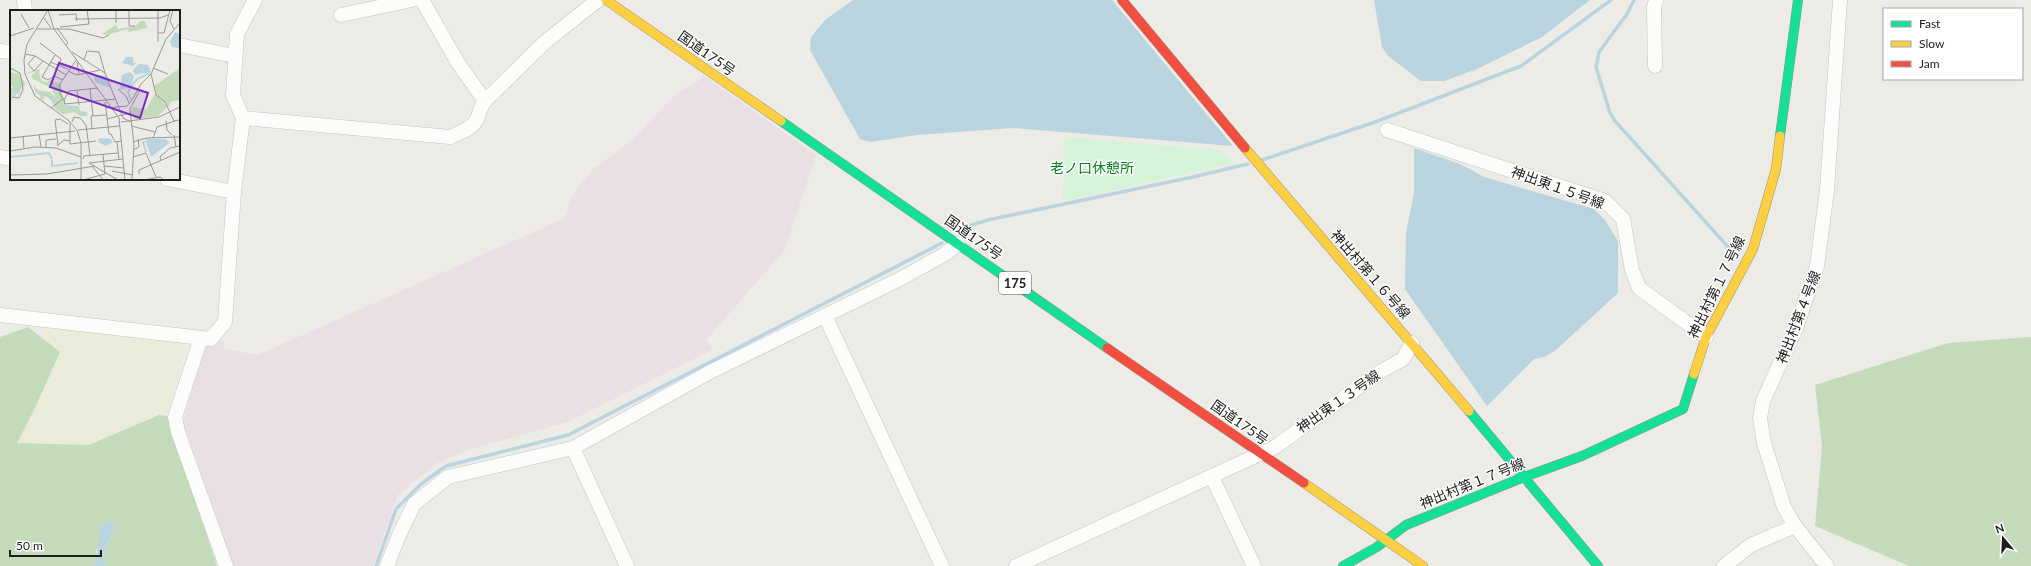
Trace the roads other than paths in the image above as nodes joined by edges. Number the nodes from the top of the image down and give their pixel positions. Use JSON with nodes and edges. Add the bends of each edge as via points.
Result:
{"nodes":[{"id":1,"x":24,"y":0,"type":"edge"},
{"id":2,"x":255,"y":0,"type":"edge"},
{"id":3,"x":412,"y":0,"type":"edge"},
{"id":4,"x":422,"y":0,"type":"edge"},
{"id":5,"x":598,"y":0,"type":"edge"},
{"id":6,"x":606,"y":0,"type":"edge"},
{"id":7,"x":1122,"y":0,"type":"edge"},
{"id":8,"x":1656,"y":0,"type":"edge"},
{"id":9,"x":1798,"y":0,"type":"edge"},
{"id":10,"x":1840,"y":0,"type":"edge"},
{"id":11,"x":25,"y":10,"type":"edge"},
{"id":12,"x":342,"y":15,"type":"dead end"},
{"id":13,"x":180,"y":45,"type":"edge"},
{"id":14,"x":0,"y":51,"type":"edge"},
{"id":15,"x":10,"y":52,"type":"edge"},
{"id":16,"x":235,"y":56,"type":"junction"},
{"id":17,"x":1655,"y":66,"type":"dead end"},
{"id":18,"x":485,"y":101,"type":"junction"},
{"id":19,"x":243,"y":118,"type":"junction"},
{"id":20,"x":1387,"y":130,"type":"dead end"},
{"id":21,"x":0,"y":157,"type":"edge"},
{"id":22,"x":10,"y":159,"type":"edge"},
{"id":23,"x":172,"y":180,"type":"edge"},
{"id":24,"x":234,"y":192,"type":"junction"},
{"id":25,"x":958,"y":244,"type":"junction"},
{"id":26,"x":0,"y":315,"type":"edge"},
{"id":27,"x":825,"y":316,"type":"junction"},
{"id":28,"x":1706,"y":337,"type":"junction"},
{"id":29,"x":201,"y":338,"type":"junction"},
{"id":30,"x":1412,"y":343,"type":"junction"},
{"id":31,"x":573,"y":448,"type":"junction"},
{"id":32,"x":1259,"y":453,"type":"junction"},
{"id":33,"x":1212,"y":477,"type":"junction"},
{"id":34,"x":1524,"y":477,"type":"junction"},
{"id":35,"x":1795,"y":526,"type":"junction"},
{"id":36,"x":1388,"y":540,"type":"junction"},
{"id":37,"x":226,"y":566,"type":"edge"},
{"id":38,"x":388,"y":566,"type":"edge"},
{"id":39,"x":627,"y":566,"type":"edge"},
{"id":40,"x":942,"y":566,"type":"edge"},
{"id":41,"x":1016,"y":566,"type":"edge"},
{"id":42,"x":1254,"y":566,"type":"edge"},
{"id":43,"x":1343,"y":566,"type":"edge"},
{"id":44,"x":1423,"y":566,"type":"edge"},
{"id":45,"x":1598,"y":566,"type":"edge"},
{"id":46,"x":1724,"y":566,"type":"edge"},
{"id":47,"x":1827,"y":566,"type":"edge"}],
"edges":[{"from":1,"to":11,"type":"street"},
{"from":2,"to":16,"type":"street","via":[[237,34]]},
{"from":3,"to":12,"type":"street"},
{"from":4,"to":18,"type":"street","via":[[458,63]]},
{"from":5,"to":18,"type":"street","via":[[545,42]]},
{"from":6,"to":25,"type":"main road","name":"国道175号","number":"175"},
{"from":7,"to":30,"type":"main road","name":"神出村第１６号線","via":[[1262,169]]},
{"from":8,"to":17,"type":"street"},
{"from":9,"to":28,"type":"main road","name":"神出村第１７号線","via":[[1776,170],[1753,249]]},
{"from":10,"to":35,"type":"street","name":"神出村第４号線","via":[[1827,190],[1817,266],[1796,328],[1763,401],[1760,418],[1764,443],[1784,507]]},
{"from":13,"to":16,"type":"street"},
{"from":14,"to":15,"type":"street"},
{"from":16,"to":19,"type":"street","via":[[234,95]]},
{"from":18,"to":19,"type":"street","via":[[480,107],[476,121],[464,131],[450,136]]},
{"from":19,"to":24,"type":"street"},
{"from":20,"to":28,"type":"street","name":"神出東１５号線","via":[[1605,201],[1623,219],[1632,270],[1639,288]]},
{"from":21,"to":22,"type":"street"},
{"from":23,"to":24,"type":"street"},
{"from":24,"to":29,"type":"street","via":[[225,322],[211,339]]},
{"from":25,"to":27,"type":"street","via":[[902,278]]},
{"from":25,"to":32,"type":"main road","name":"国道175号","number":"175"},
{"from":26,"to":29,"type":"street"},
{"from":27,"to":31,"type":"street","via":[[708,373]]},
{"from":27,"to":40,"type":"street"},
{"from":28,"to":34,"type":"main road","name":"神出村第１７号線","via":[[1683,409],[1582,456]]},
{"from":29,"to":37,"type":"street","via":[[175,417],[180,438]]},
{"from":30,"to":32,"type":"street","name":"神出東１３号線","via":[[1403,359],[1378,372],[1275,447]]},
{"from":30,"to":34,"type":"main road","name":"神出村第１６号線"},
{"from":31,"to":38,"type":"street","via":[[448,477],[414,504]]},
{"from":31,"to":39,"type":"street"},
{"from":32,"to":33,"type":"street","name":"神出東１３号線"},
{"from":32,"to":36,"type":"main road","name":"国道175号","number":"175"},
{"from":33,"to":41,"type":"street","name":"神出東１３号線"},
{"from":33,"to":42,"type":"street"},
{"from":34,"to":36,"type":"main road","name":"神出村第１７号線","via":[[1406,525]]},
{"from":34,"to":45,"type":"main road","name":"神出村第１６号線"},
{"from":35,"to":46,"type":"street","via":[[1751,545]]},
{"from":35,"to":47,"type":"street","name":"神出村第４号線"},
{"from":36,"to":43,"type":"main road","name":"神出村第１７号線"},
{"from":36,"to":44,"type":"main road","name":"国道175号","number":"175"}]}
